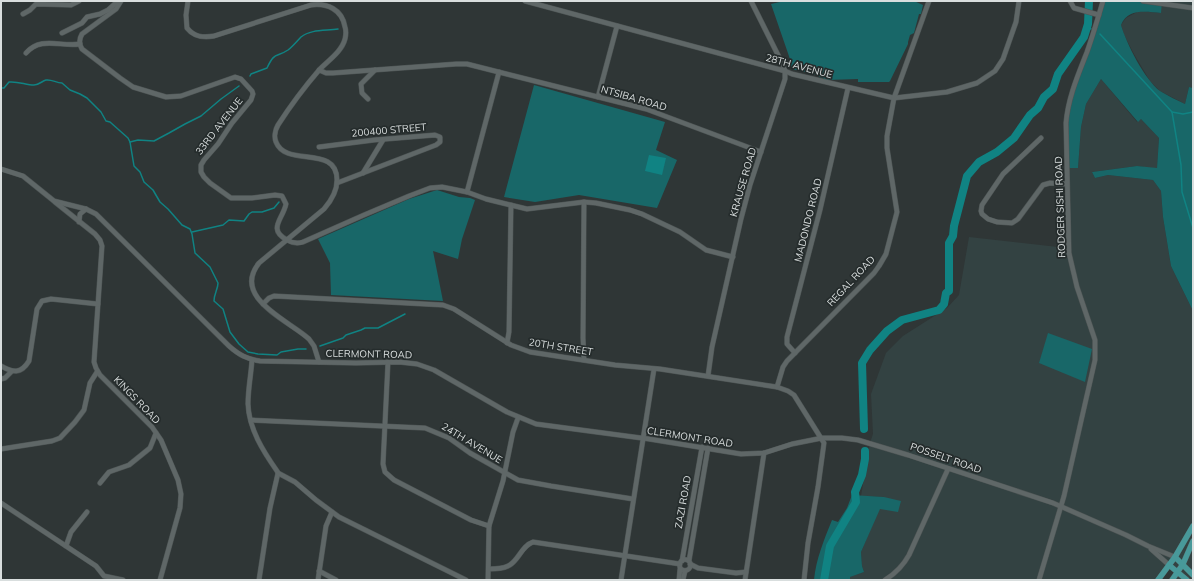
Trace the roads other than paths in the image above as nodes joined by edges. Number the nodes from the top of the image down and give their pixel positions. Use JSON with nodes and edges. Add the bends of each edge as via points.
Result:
{"nodes":[{"id":1,"x":80,"y":1,"type":"edge"},
{"id":2,"x":120,"y":1,"type":"edge"},
{"id":3,"x":188,"y":1,"type":"edge"},
{"id":4,"x":525,"y":1,"type":"edge"},
{"id":5,"x":752,"y":1,"type":"edge"},
{"id":6,"x":929,"y":1,"type":"edge"},
{"id":7,"x":1019,"y":1,"type":"edge"},
{"id":8,"x":1070,"y":1,"type":"edge"},
{"id":9,"x":1103,"y":1,"type":"edge"},
{"id":10,"x":1143,"y":1,"type":"edge"},
{"id":11,"x":1193,"y":8,"type":"edge"},
{"id":12,"x":23,"y":14,"type":"dead end"},
{"id":13,"x":1099,"y":15,"type":"junction"},
{"id":14,"x":617,"y":26,"type":"junction"},
{"id":15,"x":62,"y":32,"type":"dead end"},
{"id":16,"x":80,"y":44,"type":"junction"},
{"id":17,"x":26,"y":54,"type":"dead end"},
{"id":18,"x":320,"y":70,"type":"junction"},
{"id":19,"x":375,"y":70,"type":"junction"},
{"id":20,"x":785,"y":71,"type":"junction"},
{"id":21,"x":499,"y":72,"type":"junction"},
{"id":22,"x":848,"y":88,"type":"junction"},
{"id":23,"x":598,"y":97,"type":"junction"},
{"id":24,"x":894,"y":98,"type":"junction"},
{"id":25,"x":368,"y":99,"type":"dead end"},
{"id":26,"x":1041,"y":138,"type":"dead end"},
{"id":27,"x":383,"y":140,"type":"junction"},
{"id":28,"x":319,"y":147,"type":"dead end"},
{"id":29,"x":761,"y":152,"type":"junction"},
{"id":30,"x":1,"y":169,"type":"edge"},
{"id":31,"x":363,"y":173,"type":"junction"},
{"id":32,"x":337,"y":183,"type":"junction"},
{"id":33,"x":1067,"y":184,"type":"junction"},
{"id":34,"x":467,"y":192,"type":"junction"},
{"id":35,"x":54,"y":201,"type":"junction"},
{"id":36,"x":584,"y":202,"type":"junction"},
{"id":37,"x":511,"y":205,"type":"junction"},
{"id":38,"x":86,"y":208,"type":"junction"},
{"id":39,"x":79,"y":222,"type":"junction"},
{"id":40,"x":287,"y":240,"type":"junction"},
{"id":41,"x":733,"y":257,"type":"junction"},
{"id":42,"x":98,"y":304,"type":"junction"},
{"id":43,"x":263,"y":304,"type":"junction"},
{"id":44,"x":507,"y":343,"type":"junction"},
{"id":45,"x":795,"y":353,"type":"junction"},
{"id":46,"x":252,"y":360,"type":"junction"},
{"id":47,"x":584,"y":360,"type":"junction"},
{"id":48,"x":319,"y":362,"type":"junction"},
{"id":49,"x":388,"y":362,"type":"junction"},
{"id":50,"x":1,"y":366,"type":"edge"},
{"id":51,"x":654,"y":369,"type":"junction"},
{"id":52,"x":12,"y":372,"type":"junction"},
{"id":53,"x":97,"y":372,"type":"junction"},
{"id":54,"x":708,"y":376,"type":"junction"},
{"id":55,"x":1,"y":379,"type":"edge"},
{"id":56,"x":777,"y":388,"type":"junction"},
{"id":57,"x":518,"y":418,"type":"junction"},
{"id":58,"x":251,"y":420,"type":"junction"},
{"id":59,"x":385,"y":426,"type":"junction"},
{"id":60,"x":156,"y":433,"type":"junction"},
{"id":61,"x":643,"y":438,"type":"junction"},
{"id":62,"x":822,"y":438,"type":"junction"},
{"id":63,"x":702,"y":447,"type":"junction"},
{"id":64,"x":708,"y":448,"type":"junction"},
{"id":65,"x":1,"y":449,"type":"edge"},
{"id":66,"x":764,"y":453,"type":"junction"},
{"id":67,"x":948,"y":469,"type":"junction"},
{"id":68,"x":278,"y":473,"type":"junction"},
{"id":69,"x":505,"y":473,"type":"junction"},
{"id":70,"x":100,"y":483,"type":"dead end"},
{"id":71,"x":633,"y":499,"type":"junction"},
{"id":72,"x":1,"y":503,"type":"edge"},
{"id":73,"x":1061,"y":506,"type":"junction"},
{"id":74,"x":87,"y":512,"type":"dead end"},
{"id":75,"x":332,"y":512,"type":"junction"},
{"id":76,"x":489,"y":526,"type":"junction"},
{"id":77,"x":1193,"y":526,"type":"edge"},
{"id":78,"x":1193,"y":541,"type":"edge"},
{"id":79,"x":66,"y":546,"type":"junction"},
{"id":80,"x":1148,"y":546,"type":"junction"},
{"id":81,"x":624,"y":555,"type":"junction"},
{"id":82,"x":1175,"y":557,"type":"junction"},
{"id":83,"x":1183,"y":564,"type":"junction"},
{"id":84,"x":1169,"y":565,"type":"junction"},
{"id":85,"x":685,"y":566,"type":"junction"},
{"id":86,"x":489,"y":569,"type":"junction"},
{"id":87,"x":319,"y":571,"type":"junction"},
{"id":88,"x":746,"y":572,"type":"junction"},
{"id":89,"x":1178,"y":572,"type":"junction"},
{"id":90,"x":1193,"y":575,"type":"edge"},
{"id":91,"x":103,"y":578,"type":"edge"},
{"id":92,"x":123,"y":580,"type":"edge"},
{"id":93,"x":160,"y":580,"type":"edge"},
{"id":94,"x":259,"y":580,"type":"edge"},
{"id":95,"x":318,"y":580,"type":"edge"},
{"id":96,"x":336,"y":580,"type":"edge"},
{"id":97,"x":466,"y":580,"type":"edge"},
{"id":98,"x":488,"y":580,"type":"edge"},
{"id":99,"x":620,"y":580,"type":"edge"},
{"id":100,"x":679,"y":580,"type":"edge"},
{"id":101,"x":684,"y":580,"type":"edge"},
{"id":102,"x":744,"y":580,"type":"edge"},
{"id":103,"x":804,"y":580,"type":"edge"},
{"id":104,"x":885,"y":580,"type":"edge"},
{"id":105,"x":1039,"y":580,"type":"edge"},
{"id":106,"x":1158,"y":580,"type":"edge"},
{"id":107,"x":1172,"y":580,"type":"edge"},
{"id":108,"x":1187,"y":580,"type":"edge"}],
"edges":[{"from":1,"to":12,"type":"street","via":[[71,6],[36,4]]},
{"from":2,"to":15,"type":"street","via":[[108,10],[87,17],[82,23]]},
{"from":2,"to":16,"type":"street","via":[[116,9],[82,34]]},
{"from":3,"to":18,"type":"street","via":[[187,28],[201,37],[214,36],[311,5],[333,8],[345,25],[345,39]]},
{"from":4,"to":14,"type":"street","name":"28TH AVENUE"},
{"from":5,"to":20,"type":"street"},
{"from":6,"to":24,"type":"street","name":"REGAL ROAD"},
{"from":7,"to":24,"type":"street","name":"28TH AVENUE","via":[[1016,22],[1007,49],[1000,64],[988,76],[977,83],[947,92]]},
{"from":8,"to":13,"type":"street","via":[[1078,10]]},
{"from":9,"to":13,"type":"street","name":"RODGER SISHI ROAD"},
{"from":10,"to":11,"type":"street"},
{"from":13,"to":33,"type":"street","name":"RODGER SISHI ROAD","via":[[1067,110]]},
{"from":14,"to":20,"type":"street","name":"28TH AVENUE"},
{"from":14,"to":23,"type":"street"},
{"from":16,"to":17,"type":"street","via":[[39,44]]},
{"from":16,"to":40,"type":"street","name":"33RD AVENUE","via":[[86,52],[120,78],[138,89],[166,97],[181,96],[235,77],[241,78],[252,91],[252,98],[204,160],[201,172],[210,183],[231,198],[282,196],[286,204],[277,230]]},
{"from":18,"to":19,"type":"street","name":"NTSIBA ROAD","via":[[329,73]]},
{"from":18,"to":32,"type":"street","via":[[278,124],[275,140],[277,145],[292,155],[327,161],[336,172]]},
{"from":19,"to":21,"type":"street","name":"NTSIBA ROAD","via":[[467,64]]},
{"from":19,"to":25,"type":"street","via":[[362,84],[362,92]]},
{"from":20,"to":22,"type":"street","name":"28TH AVENUE"},
{"from":20,"to":29,"type":"street","name":"KRAUSE ROAD","via":[[784,84]]},
{"from":21,"to":23,"type":"street","name":"NTSIBA ROAD"},
{"from":21,"to":34,"type":"street"},
{"from":22,"to":24,"type":"street","name":"28TH AVENUE"},
{"from":22,"to":45,"type":"street","name":"MADONDO ROAD","via":[[787,337],[787,344]]},
{"from":23,"to":29,"type":"street","name":"NTSIBA ROAD","via":[[664,115]]},
{"from":24,"to":45,"type":"street","name":"REGAL ROAD","via":[[886,144],[897,212],[886,254],[874,273]]},
{"from":26,"to":33,"type":"street","via":[[1003,174],[982,205],[982,214],[997,222],[1012,223],[1043,185]]},
{"from":27,"to":28,"type":"street","name":"200400 STREET"},
{"from":27,"to":31,"type":"street"},
{"from":27,"to":31,"type":"street","name":"200400 STREET","via":[[435,135],[440,137],[436,145]]},
{"from":29,"to":41,"type":"street","name":"KRAUSE ROAD","via":[[741,219]]},
{"from":30,"to":35,"type":"street","name":"CLERMONT ROAD","via":[[23,176]]},
{"from":31,"to":32,"type":"street","name":"200400 STREET"},
{"from":32,"to":40,"type":"street","via":[[327,206]]},
{"from":33,"to":73,"type":"street","name":"RODGER SISHI ROAD","via":[[1069,253],[1096,350],[1090,389]]},
{"from":34,"to":37,"type":"street"},
{"from":34,"to":40,"type":"street","via":[[442,187],[430,188],[303,242]]},
{"from":35,"to":38,"type":"street","name":"CLERMONT ROAD"},
{"from":35,"to":39,"type":"street","name":"CLERMONT ROAD"},
{"from":36,"to":37,"type":"street","via":[[532,209]]},
{"from":36,"to":41,"type":"street","via":[[642,214],[680,232],[706,250]]},
{"from":36,"to":47,"type":"street"},
{"from":37,"to":44,"type":"street"},
{"from":38,"to":39,"type":"street","via":[[80,214]]},
{"from":38,"to":46,"type":"street","name":"CLERMONT ROAD","via":[[100,217],[235,352]]},
{"from":39,"to":42,"type":"street","name":"CLERMONT ROAD","via":[[97,236],[102,246]]},
{"from":40,"to":43,"type":"street","via":[[259,263],[254,271],[252,288],[257,299]]},
{"from":41,"to":54,"type":"street","name":"KRAUSE ROAD","via":[[712,347]]},
{"from":42,"to":52,"type":"street","via":[[51,299],[42,301],[37,309],[29,361],[23,369]]},
{"from":42,"to":53,"type":"street","name":"CLERMONT ROAD","via":[[94,362]]},
{"from":43,"to":44,"type":"street","name":"20TH STREET","via":[[274,296],[445,306],[458,311]]},
{"from":43,"to":48,"type":"street","via":[[309,340],[314,346]]},
{"from":44,"to":47,"type":"street","name":"20TH STREET","via":[[530,352]]},
{"from":45,"to":56,"type":"street","name":"REGAL ROAD","via":[[783,366]]},
{"from":46,"to":48,"type":"street","name":"CLERMONT ROAD"},
{"from":46,"to":58,"type":"street","via":[[248,399]]},
{"from":47,"to":51,"type":"street","name":"20TH STREET"},
{"from":48,"to":49,"type":"street","name":"CLERMONT ROAD"},
{"from":49,"to":57,"type":"street","name":"CLERMONT ROAD","via":[[428,367]]},
{"from":49,"to":59,"type":"street"},
{"from":50,"to":52,"type":"street"},
{"from":51,"to":54,"type":"street","name":"20TH STREET"},
{"from":51,"to":61,"type":"street"},
{"from":52,"to":55,"type":"street"},
{"from":53,"to":60,"type":"street","name":"KINGS ROAD"},
{"from":53,"to":65,"type":"street","via":[[90,383],[84,410],[60,438]]},
{"from":54,"to":56,"type":"street","name":"20TH STREET"},
{"from":56,"to":62,"type":"street","name":"20TH STREET","via":[[794,395]]},
{"from":57,"to":61,"type":"street","name":"CLERMONT ROAD","via":[[541,425]]},
{"from":57,"to":69,"type":"street"},
{"from":58,"to":59,"type":"street","name":"24TH AVENUE"},
{"from":58,"to":68,"type":"street","via":[[261,447]]},
{"from":59,"to":69,"type":"street","name":"24TH AVENUE","via":[[430,429]]},
{"from":59,"to":76,"type":"street","via":[[383,464],[389,476],[471,520]]},
{"from":60,"to":70,"type":"street","via":[[150,448],[129,465],[109,472]]},
{"from":60,"to":93,"type":"street","name":"KINGS ROAD","via":[[175,472],[181,494],[178,516]]},
{"from":61,"to":63,"type":"street","name":"CLERMONT ROAD"},
{"from":61,"to":71,"type":"street"},
{"from":62,"to":66,"type":"street","name":"CLERMONT ROAD"},
{"from":62,"to":67,"type":"street","name":"POSSELT ROAD","via":[[842,438],[870,443]]},
{"from":62,"to":103,"type":"street","via":[[824,442]]},
{"from":63,"to":64,"type":"street","name":"CLERMONT ROAD"},
{"from":63,"to":85,"type":"street","name":"ZAZI ROAD"},
{"from":64,"to":66,"type":"street","name":"CLERMONT ROAD","via":[[741,454]]},
{"from":64,"to":85,"type":"street","name":"ZAZI ROAD"},
{"from":66,"to":88,"type":"street"},
{"from":67,"to":73,"type":"street","name":"POSSELT ROAD"},
{"from":67,"to":104,"type":"street","via":[[904,565]]},
{"from":68,"to":75,"type":"street","via":[[295,482]]},
{"from":68,"to":94,"type":"street"},
{"from":69,"to":71,"type":"street","name":"24TH AVENUE","via":[[523,481]]},
{"from":69,"to":76,"type":"street"},
{"from":71,"to":81,"type":"street"},
{"from":72,"to":79,"type":"street"},
{"from":73,"to":80,"type":"street","name":"POSSELT ROAD"},
{"from":73,"to":105,"type":"street","name":"RODGER SISHI ROAD"},
{"from":74,"to":79,"type":"street","via":[[71,532]]},
{"from":75,"to":87,"type":"street","via":[[326,526]]},
{"from":75,"to":97,"type":"street"},
{"from":76,"to":86,"type":"street"},
{"from":77,"to":82,"type":"main road"},
{"from":78,"to":83,"type":"main road"},
{"from":79,"to":91,"type":"street","via":[[96,566]]},
{"from":80,"to":82,"type":"street"},
{"from":80,"to":84,"type":"street"},
{"from":81,"to":85,"type":"street"},
{"from":81,"to":86,"type":"street","via":[[533,542],[526,545],[508,566]]},
{"from":81,"to":99,"type":"street"},
{"from":82,"to":83,"type":"main road"},
{"from":82,"to":84,"type":"main road"},
{"from":83,"to":89,"type":"main road"},
{"from":83,"to":90,"type":"main road"},
{"from":84,"to":89,"type":"main road"},
{"from":84,"to":106,"type":"main road"},
{"from":85,"to":88,"type":"street"},
{"from":85,"to":100,"type":"street","name":"ZAZI ROAD"},
{"from":85,"to":101,"type":"street","name":"ZAZI ROAD"},
{"from":86,"to":98,"type":"street"},
{"from":87,"to":95,"type":"street"},
{"from":87,"to":96,"type":"street"},
{"from":88,"to":102,"type":"street"},
{"from":89,"to":107,"type":"main road"},
{"from":89,"to":108,"type":"main road"},
{"from":91,"to":92,"type":"street"}]}
